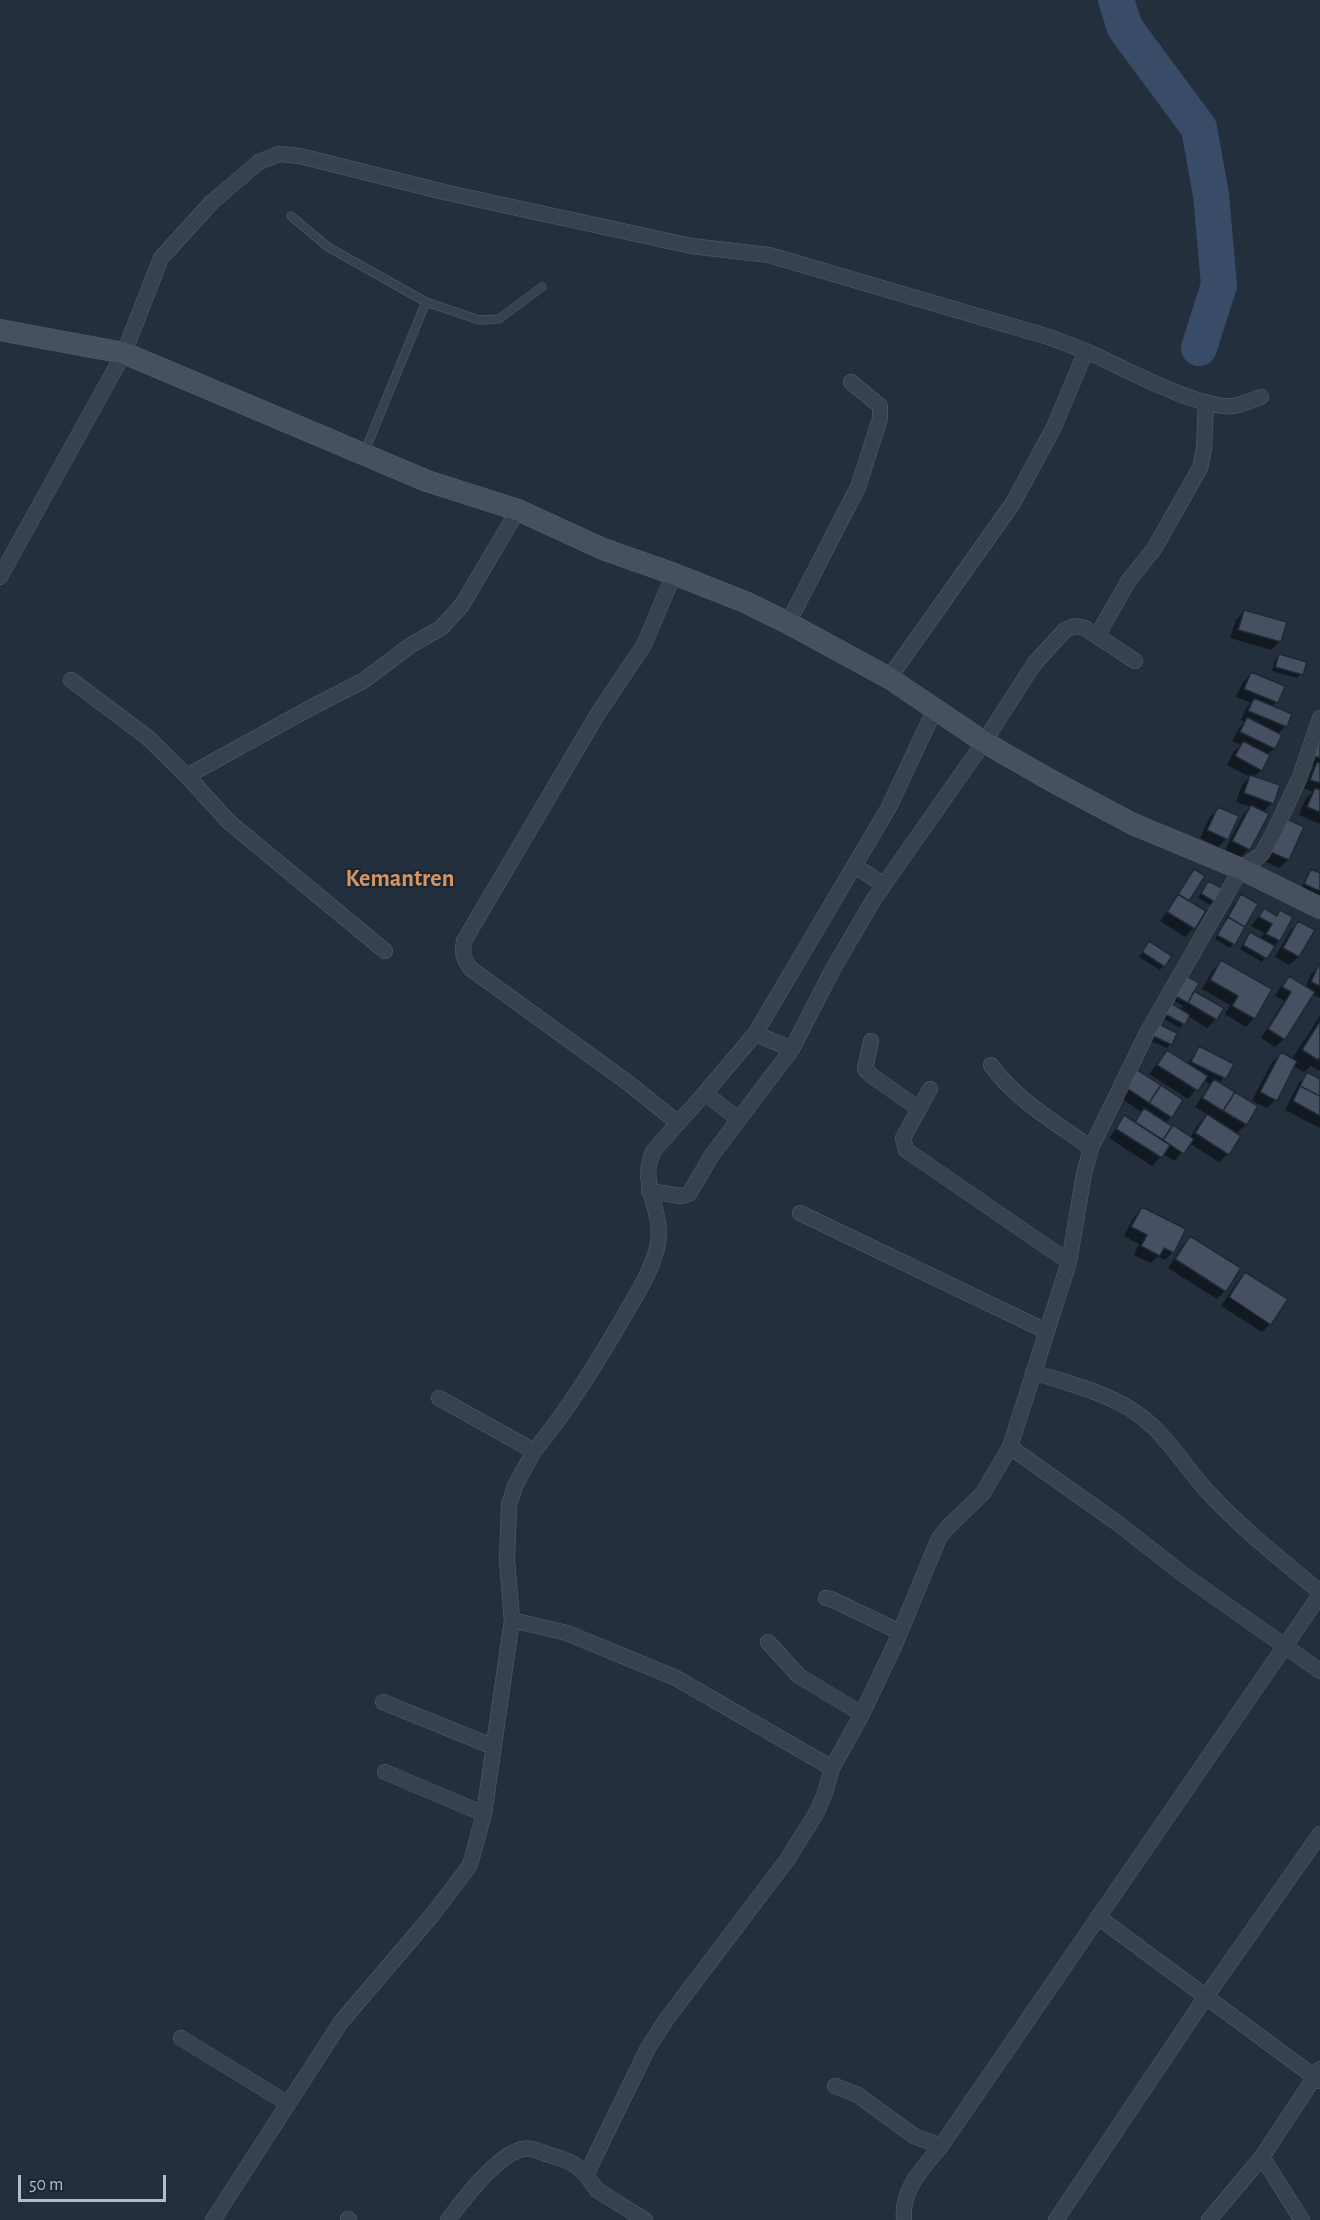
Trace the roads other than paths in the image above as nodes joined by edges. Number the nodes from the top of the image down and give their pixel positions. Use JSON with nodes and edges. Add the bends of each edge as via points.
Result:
{"nodes":[{"id":1,"x":291,"y":216,"type":"dead end"},
{"id":2,"x":542,"y":287,"type":"dead end"},
{"id":3,"x":426,"y":302,"type":"junction"},
{"id":4,"x":0,"y":330,"type":"edge"},
{"id":5,"x":1086,"y":351,"type":"junction"},
{"id":6,"x":124,"y":353,"type":"junction"},
{"id":7,"x":851,"y":382,"type":"dead end"},
{"id":8,"x":1261,"y":397,"type":"dead end"},
{"id":9,"x":1206,"y":402,"type":"junction"},
{"id":10,"x":363,"y":454,"type":"junction"},
{"id":11,"x":518,"y":510,"type":"junction"},
{"id":12,"x":675,"y":574,"type":"junction"},
{"id":13,"x":0,"y":577,"type":"edge"},
{"id":14,"x":788,"y":623,"type":"junction"},
{"id":15,"x":1097,"y":636,"type":"junction"},
{"id":16,"x":1135,"y":661,"type":"dead end"},
{"id":17,"x":889,"y":678,"type":"junction"},
{"id":18,"x":71,"y":680,"type":"dead end"},
{"id":19,"x":947,"y":717,"type":"junction"},
{"id":20,"x":1320,"y":718,"type":"edge"},
{"id":21,"x":984,"y":742,"type":"junction"},
{"id":22,"x":187,"y":776,"type":"junction"},
{"id":23,"x":858,"y":868,"type":"junction"},
{"id":24,"x":1241,"y":869,"type":"junction"},
{"id":25,"x":881,"y":882,"type":"junction"},
{"id":26,"x":1320,"y":908,"type":"edge"},
{"id":27,"x":385,"y":951,"type":"dead end"},
{"id":28,"x":759,"y":1036,"type":"junction"},
{"id":29,"x":871,"y":1041,"type":"dead end"},
{"id":30,"x":787,"y":1048,"type":"junction"},
{"id":31,"x":991,"y":1065,"type":"dead end"},
{"id":32,"x":930,"y":1089,"type":"dead end"},
{"id":33,"x":710,"y":1096,"type":"junction"},
{"id":34,"x":919,"y":1109,"type":"junction"},
{"id":35,"x":736,"y":1116,"type":"junction"},
{"id":36,"x":678,"y":1123,"type":"junction"},
{"id":37,"x":1091,"y":1148,"type":"junction"},
{"id":38,"x":656,"y":1192,"type":"junction"},
{"id":39,"x":800,"y":1213,"type":"dead end"},
{"id":40,"x":1069,"y":1262,"type":"junction"},
{"id":41,"x":1046,"y":1331,"type":"junction"},
{"id":42,"x":1033,"y":1372,"type":"junction"},
{"id":43,"x":439,"y":1398,"type":"dead end"},
{"id":44,"x":1010,"y":1448,"type":"junction"},
{"id":45,"x":534,"y":1451,"type":"junction"},
{"id":46,"x":1320,"y":1594,"type":"edge"},
{"id":47,"x":826,"y":1598,"type":"dead end"},
{"id":48,"x":516,"y":1621,"type":"junction"},
{"id":49,"x":900,"y":1632,"type":"junction"},
{"id":50,"x":768,"y":1642,"type":"dead end"},
{"id":51,"x":1285,"y":1645,"type":"junction"},
{"id":52,"x":1320,"y":1671,"type":"edge"},
{"id":53,"x":383,"y":1702,"type":"dead end"},
{"id":54,"x":862,"y":1714,"type":"junction"},
{"id":55,"x":494,"y":1747,"type":"junction"},
{"id":56,"x":832,"y":1768,"type":"junction"},
{"id":57,"x":385,"y":1772,"type":"dead end"},
{"id":58,"x":484,"y":1814,"type":"junction"},
{"id":59,"x":1320,"y":1834,"type":"edge"},
{"id":60,"x":1098,"y":1917,"type":"junction"},
{"id":61,"x":1205,"y":1998,"type":"junction"},
{"id":62,"x":181,"y":2038,"type":"dead end"},
{"id":63,"x":1318,"y":2076,"type":"edge"},
{"id":64,"x":835,"y":2086,"type":"dead end"},
{"id":65,"x":287,"y":2103,"type":"junction"},
{"id":66,"x":941,"y":2146,"type":"junction"},
{"id":67,"x":1262,"y":2157,"type":"junction"},
{"id":68,"x":586,"y":2175,"type":"junction"},
{"id":69,"x":213,"y":2220,"type":"edge"},
{"id":70,"x":448,"y":2220,"type":"edge"},
{"id":71,"x":645,"y":2220,"type":"edge"},
{"id":72,"x":904,"y":2220,"type":"edge"},
{"id":73,"x":1056,"y":2220,"type":"edge"},
{"id":74,"x":1209,"y":2220,"type":"edge"},
{"id":75,"x":1302,"y":2220,"type":"edge"}],
"edges":[{"from":1,"to":3,"type":"lane","via":[[328,247]]},
{"from":2,"to":3,"type":"lane","via":[[499,319],[478,320]]},
{"from":3,"to":10,"type":"lane"},
{"from":4,"to":6,"type":"street"},
{"from":5,"to":6,"type":"street","via":[[769,255],[691,246],[279,154],[259,162],[212,202],[161,258]]},
{"from":5,"to":9,"type":"street","via":[[1181,395]]},
{"from":5,"to":17,"type":"street","via":[[1054,427],[1013,503]]},
{"from":6,"to":10,"type":"street"},
{"from":6,"to":13,"type":"street"},
{"from":7,"to":14,"type":"street","via":[[880,406],[880,419],[858,487]]},
{"from":8,"to":9,"type":"street","via":[[1233,406]]},
{"from":9,"to":15,"type":"street","via":[[1200,468],[1154,549],[1129,580]]},
{"from":10,"to":11,"type":"street","via":[[427,481]]},
{"from":11,"to":12,"type":"street","via":[[603,549]]},
{"from":11,"to":22,"type":"street","via":[[462,605],[441,628],[363,681]]},
{"from":12,"to":14,"type":"street"},
{"from":12,"to":36,"type":"street","via":[[644,645],[566,766],[464,941],[462,953],[471,969]]},
{"from":14,"to":17,"type":"street"},
{"from":15,"to":16,"type":"street"},
{"from":15,"to":21,"type":"street","via":[[1075,626],[1065,630],[1034,664]]},
{"from":17,"to":19,"type":"street"},
{"from":18,"to":22,"type":"street","via":[[147,737]]},
{"from":19,"to":21,"type":"street"},
{"from":19,"to":23,"type":"street","via":[[889,807]]},
{"from":20,"to":24,"type":"street","via":[[1300,777],[1274,832],[1262,854]]},
{"from":21,"to":24,"type":"street","via":[[1133,824]]},
{"from":21,"to":25,"type":"street"},
{"from":22,"to":27,"type":"street","via":[[229,822]]},
{"from":23,"to":25,"type":"street"},
{"from":23,"to":28,"type":"street"},
{"from":24,"to":26,"type":"street"},
{"from":24,"to":37,"type":"street","via":[[1147,1033]]},
{"from":25,"to":30,"type":"street"},
{"from":28,"to":30,"type":"street"},
{"from":28,"to":33,"type":"street"},
{"from":29,"to":34,"type":"street","via":[[865,1069]]},
{"from":30,"to":35,"type":"street"},
{"from":31,"to":37,"type":"street","via":[[1017,1095]]},
{"from":32,"to":34,"type":"street"},
{"from":33,"to":35,"type":"street"},
{"from":33,"to":36,"type":"street"},
{"from":34,"to":40,"type":"street","via":[[903,1138],[906,1150]]},
{"from":35,"to":38,"type":"street","via":[[689,1194]]},
{"from":36,"to":38,"type":"street","via":[[649,1159]]},
{"from":37,"to":40,"type":"street"},
{"from":38,"to":45,"type":"street","via":[[658,1246],[638,1292],[564,1414]]},
{"from":39,"to":41,"type":"street"},
{"from":40,"to":41,"type":"street"},
{"from":41,"to":42,"type":"street"},
{"from":42,"to":44,"type":"street"},
{"from":42,"to":46,"type":"street","via":[[1114,1400],[1136,1413],[1168,1441],[1208,1492],[1245,1529]]},
{"from":43,"to":45,"type":"street"},
{"from":44,"to":49,"type":"street","via":[[983,1493],[939,1538]]},
{"from":44,"to":51,"type":"street"},
{"from":45,"to":48,"type":"street","via":[[509,1505],[507,1561]]},
{"from":46,"to":51,"type":"street"},
{"from":47,"to":49,"type":"street"},
{"from":48,"to":55,"type":"street"},
{"from":48,"to":56,"type":"street","via":[[597,1644],[676,1678]]},
{"from":49,"to":54,"type":"street"},
{"from":50,"to":54,"type":"street","via":[[799,1676]]},
{"from":51,"to":52,"type":"street"},
{"from":51,"to":60,"type":"street"},
{"from":53,"to":55,"type":"street"},
{"from":54,"to":56,"type":"street"},
{"from":55,"to":58,"type":"street"},
{"from":56,"to":68,"type":"street","via":[[817,1812],[787,1860],[656,2034]]},
{"from":57,"to":58,"type":"street"},
{"from":58,"to":65,"type":"street","via":[[470,1865],[459,1882],[341,2022]]},
{"from":59,"to":61,"type":"street"},
{"from":60,"to":61,"type":"street"},
{"from":60,"to":66,"type":"street"},
{"from":61,"to":63,"type":"street"},
{"from":61,"to":73,"type":"street"},
{"from":62,"to":65,"type":"street"},
{"from":63,"to":67,"type":"street"},
{"from":64,"to":66,"type":"street","via":[[858,2095],[914,2136]]},
{"from":65,"to":69,"type":"street"},
{"from":66,"to":72,"type":"street","via":[[906,2194]]},
{"from":67,"to":74,"type":"street"},
{"from":67,"to":75,"type":"street"},
{"from":68,"to":70,"type":"street","via":[[562,2159],[523,2149],[493,2169]]},
{"from":68,"to":71,"type":"street","via":[[597,2190]]}]}
